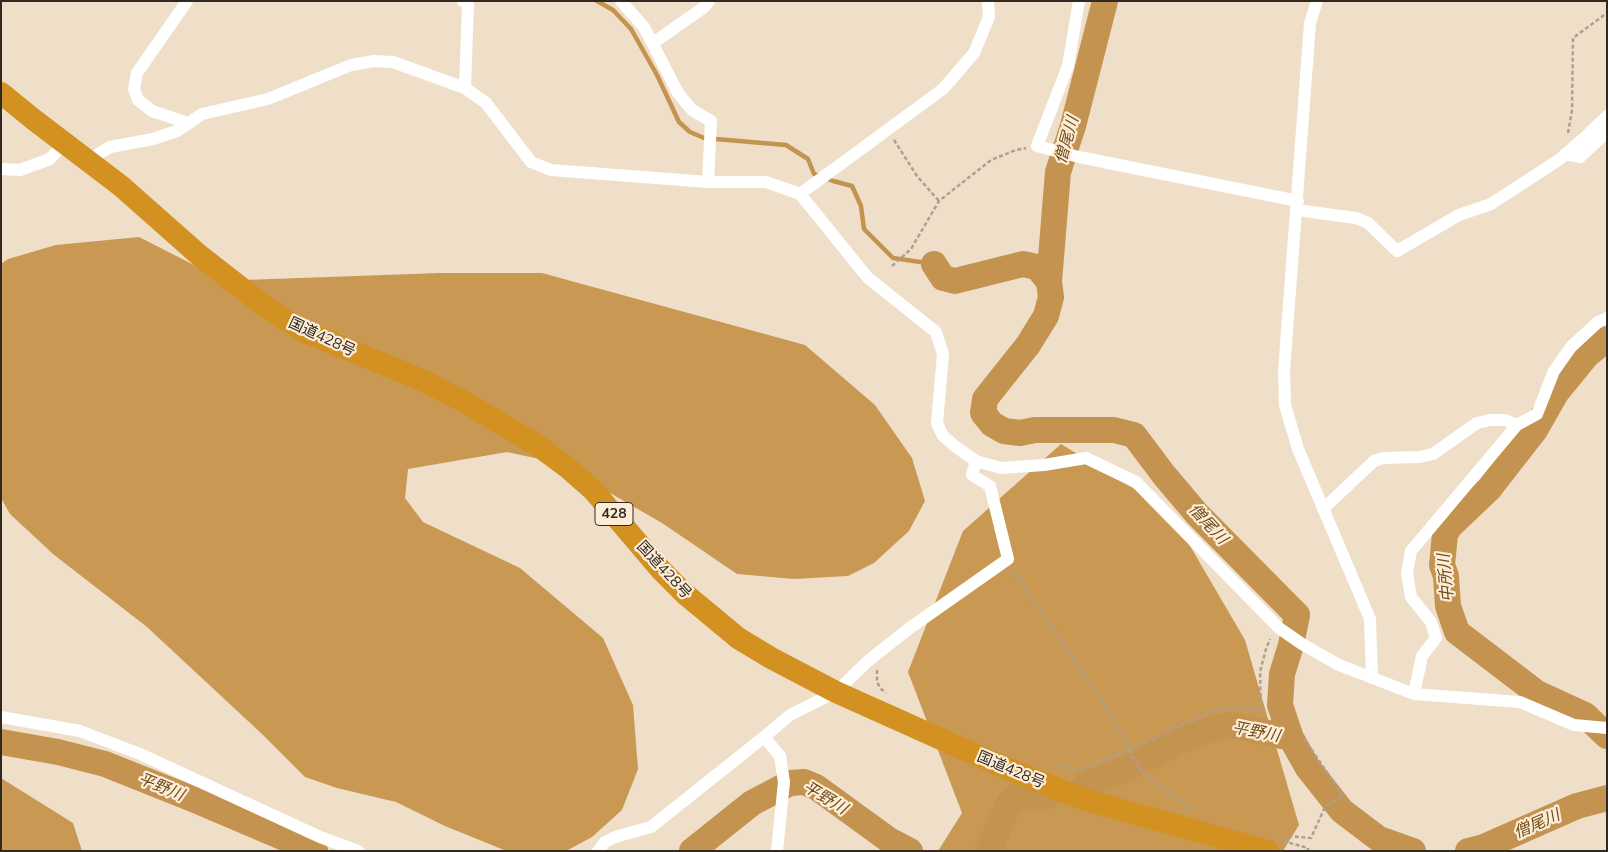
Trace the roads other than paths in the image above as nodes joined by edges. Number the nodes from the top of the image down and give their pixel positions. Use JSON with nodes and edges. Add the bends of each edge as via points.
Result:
{"nodes":[{"id":1,"x":187,"y":1,"type":"edge"},
{"id":2,"x":463,"y":1,"type":"edge"},
{"id":3,"x":621,"y":1,"type":"edge"},
{"id":4,"x":708,"y":1,"type":"edge"},
{"id":5,"x":988,"y":1,"type":"edge"},
{"id":6,"x":1079,"y":1,"type":"edge"},
{"id":7,"x":1317,"y":1,"type":"edge"},
{"id":8,"x":652,"y":43,"type":"junction"},
{"id":9,"x":465,"y":88,"type":"junction"},
{"id":10,"x":1,"y":93,"type":"edge"},
{"id":11,"x":1607,"y":116,"type":"edge"},
{"id":12,"x":188,"y":123,"type":"junction"},
{"id":13,"x":1607,"y":132,"type":"edge"},
{"id":14,"x":64,"y":144,"type":"junction"},
{"id":15,"x":1565,"y":154,"type":"junction"},
{"id":16,"x":87,"y":161,"type":"junction"},
{"id":17,"x":1,"y":169,"type":"edge"},
{"id":18,"x":708,"y":182,"type":"junction"},
{"id":19,"x":800,"y":194,"type":"junction"},
{"id":20,"x":1297,"y":206,"type":"junction"},
{"id":21,"x":1607,"y":318,"type":"edge"},
{"id":22,"x":1517,"y":425,"type":"junction"},
{"id":23,"x":976,"y":461,"type":"junction"},
{"id":24,"x":1323,"y":509,"type":"junction"},
{"id":25,"x":1372,"y":678,"type":"junction"},
{"id":26,"x":836,"y":692,"type":"junction"},
{"id":27,"x":1414,"y":694,"type":"junction"},
{"id":28,"x":1,"y":717,"type":"edge"},
{"id":29,"x":1607,"y":728,"type":"edge"},
{"id":30,"x":764,"y":737,"type":"junction"},
{"id":31,"x":1275,"y":844,"type":"edge"},
{"id":32,"x":358,"y":851,"type":"edge"},
{"id":33,"x":598,"y":851,"type":"edge"},
{"id":34,"x":777,"y":851,"type":"edge"}],
"edges":[{"from":1,"to":12,"type":"street","via":[[136,73],[134,89],[138,100],[152,111]]},
{"from":2,"to":9,"type":"street","via":[[468,4]]},
{"from":3,"to":8,"type":"street","via":[[644,27]]},
{"from":4,"to":8,"type":"street","via":[[703,8]]},
{"from":5,"to":19,"type":"street","via":[[989,17],[974,53],[943,89]]},
{"from":6,"to":20,"type":"street","via":[[1068,66],[1037,146]]},
{"from":7,"to":20,"type":"street","via":[[1310,23]]},
{"from":8,"to":18,"type":"street","via":[[678,93],[692,110],[711,121]]},
{"from":9,"to":12,"type":"street","via":[[393,62],[374,61],[351,65],[268,99],[202,114]]},
{"from":9,"to":18,"type":"street","via":[[486,103],[531,162],[551,170]]},
{"from":10,"to":14,"type":"highway","name":"国道428号","number":"428"},
{"from":11,"to":15,"type":"street"},
{"from":12,"to":16,"type":"street","via":[[177,131],[153,139],[110,147]]},
{"from":13,"to":15,"type":"street","via":[[1580,157]]},
{"from":14,"to":16,"type":"highway","name":"国道428号","number":"428"},
{"from":14,"to":17,"type":"street","via":[[50,159],[20,170]]},
{"from":15,"to":20,"type":"street","via":[[1491,204],[1459,215],[1397,251],[1368,223]]},
{"from":16,"to":26,"type":"highway","name":"国道428号","number":"428","via":[[121,186],[198,256],[303,331],[424,381],[537,445],[593,490],[661,570],[711,616],[738,638]]},
{"from":18,"to":19,"type":"street","via":[[766,182]]},
{"from":19,"to":23,"type":"street","via":[[868,278],[936,332],[944,354],[937,423],[943,436]]},
{"from":20,"to":24,"type":"street","via":[[1284,371],[1285,405],[1298,449]]},
{"from":21,"to":22,"type":"street","via":[[1598,322],[1571,347],[1554,371],[1537,414]]},
{"from":22,"to":24,"type":"street","via":[[1505,420],[1477,423],[1433,454],[1384,458],[1374,462]]},
{"from":22,"to":27,"type":"street","via":[[1411,551],[1406,573],[1411,597],[1431,622],[1436,638],[1422,656]]},
{"from":23,"to":25,"type":"street","via":[[1001,468],[1086,458],[1136,482],[1280,628],[1339,665]]},
{"from":23,"to":26,"type":"street","via":[[972,475],[990,486],[1008,559],[907,630]]},
{"from":24,"to":25,"type":"street","via":[[1370,619]]},
{"from":25,"to":27,"type":"street"},
{"from":26,"to":30,"type":"street","via":[[790,715]]},
{"from":26,"to":31,"type":"highway","name":"国道428号","number":"428","via":[[1001,766],[1105,806]]},
{"from":27,"to":29,"type":"street","via":[[1520,702],[1574,725]]},
{"from":28,"to":32,"type":"street","via":[[80,732],[140,754],[320,837]]},
{"from":30,"to":33,"type":"street","via":[[651,827],[615,837]]},
{"from":30,"to":34,"type":"street","via":[[780,756],[784,782]]}]}
